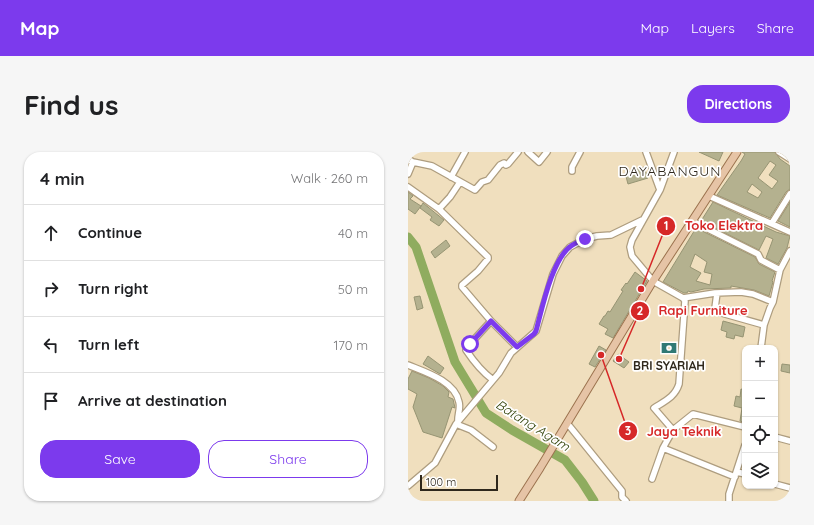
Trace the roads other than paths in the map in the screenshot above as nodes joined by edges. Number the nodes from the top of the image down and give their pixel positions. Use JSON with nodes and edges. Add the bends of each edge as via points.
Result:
{"nodes":[{"id":1,"x":465,"y":152,"type":"edge"},
{"id":2,"x":518,"y":152,"type":"edge"},
{"id":3,"x":528,"y":152,"type":"edge"},
{"id":4,"x":547,"y":152,"type":"edge"},
{"id":5,"x":580,"y":152,"type":"edge"},
{"id":6,"x":646,"y":152,"type":"edge"},
{"id":7,"x":674,"y":152,"type":"edge"},
{"id":8,"x":779,"y":152,"type":"edge"},
{"id":9,"x":735,"y":153,"type":"edge"},
{"id":10,"x":790,"y":159,"type":"edge"},
{"id":11,"x":411,"y":161,"type":"edge"},
{"id":12,"x":572,"y":170,"type":"dead end"},
{"id":13,"x":408,"y":174,"type":"edge"},
{"id":14,"x":451,"y":176,"type":"junction"},
{"id":15,"x":460,"y":182,"type":"junction"},
{"id":16,"x":408,"y":187,"type":"edge"},
{"id":17,"x":660,"y":190,"type":"junction"},
{"id":18,"x":790,"y":194,"type":"edge"},
{"id":19,"x":709,"y":196,"type":"junction"},
{"id":20,"x":439,"y":209,"type":"junction"},
{"id":21,"x":642,"y":220,"type":"junction"},
{"id":22,"x":692,"y":221,"type":"junction"},
{"id":23,"x":772,"y":223,"type":"junction"},
{"id":24,"x":790,"y":232,"type":"edge"},
{"id":25,"x":790,"y":251,"type":"edge"},
{"id":26,"x":780,"y":270,"type":"junction"},
{"id":27,"x":653,"y":281,"type":"junction"},
{"id":28,"x":717,"y":293,"type":"junction"},
{"id":29,"x":683,"y":298,"type":"junction"},
{"id":30,"x":773,"y":302,"type":"junction"},
{"id":31,"x":491,"y":321,"type":"junction"},
{"id":32,"x":764,"y":325,"type":"junction"},
{"id":33,"x":761,"y":345,"type":"edge"},
{"id":34,"x":517,"y":347,"type":"junction"},
{"id":35,"x":408,"y":365,"type":"edge"},
{"id":36,"x":493,"y":380,"type":"junction"},
{"id":37,"x":567,"y":423,"type":"junction"},
{"id":38,"x":457,"y":424,"type":"junction"},
{"id":39,"x":742,"y":427,"type":"edge"},
{"id":40,"x":673,"y":430,"type":"junction"},
{"id":41,"x":778,"y":438,"type":"edge"},
{"id":42,"x":790,"y":441,"type":"edge"},
{"id":43,"x":493,"y":447,"type":"dead end"},
{"id":44,"x":663,"y":448,"type":"junction"},
{"id":45,"x":743,"y":453,"type":"edge"},
{"id":46,"x":742,"y":474,"type":"edge"},
{"id":47,"x":736,"y":475,"type":"junction"},
{"id":48,"x":652,"y":479,"type":"dead end"},
{"id":49,"x":778,"y":485,"type":"edge"},
{"id":50,"x":408,"y":486,"type":"edge"},
{"id":51,"x":790,"y":488,"type":"edge"},
{"id":52,"x":519,"y":501,"type":"edge"},
{"id":53,"x":626,"y":501,"type":"edge"},
{"id":54,"x":729,"y":501,"type":"edge"}],
"edges":[{"from":1,"to":14,"type":"street"},
{"from":2,"to":15,"type":"street","via":[[508,164],[500,165],[488,180],[482,182],[475,190]]},
{"from":3,"to":4,"type":"street","via":[[539,162]]},
{"from":5,"to":12,"type":"street"},
{"from":6,"to":17,"type":"street"},
{"from":7,"to":17,"type":"street"},
{"from":8,"to":10,"type":"street"},
{"from":9,"to":19,"type":"main road"},
{"from":11,"to":13,"type":"street"},
{"from":11,"to":14,"type":"street","via":[[432,166]]},
{"from":14,"to":15,"type":"street"},
{"from":15,"to":20,"type":"street"},
{"from":16,"to":20,"type":"street"},
{"from":17,"to":21,"type":"street"},
{"from":18,"to":23,"type":"street"},
{"from":19,"to":22,"type":"main road"},
{"from":19,"to":23,"type":"street"},
{"from":20,"to":31,"type":"street","via":[[488,257],[462,287]]},
{"from":21,"to":27,"type":"street","via":[[630,247],[632,256]]},
{"from":21,"to":34,"type":"street","via":[[615,234],[585,239],[570,246],[552,274],[536,331]]},
{"from":22,"to":26,"type":"street","via":[[758,254],[761,260]]},
{"from":22,"to":27,"type":"main road"},
{"from":23,"to":24,"type":"street"},
{"from":25,"to":26,"type":"street"},
{"from":26,"to":30,"type":"street"},
{"from":27,"to":29,"type":"street"},
{"from":27,"to":37,"type":"main road"},
{"from":28,"to":29,"type":"street"},
{"from":28,"to":30,"type":"street","via":[[753,294]]},
{"from":28,"to":32,"type":"street","via":[[715,308],[718,312]]},
{"from":29,"to":40,"type":"street","via":[[679,384],[670,399],[654,408]]},
{"from":30,"to":32,"type":"street"},
{"from":31,"to":34,"type":"street"},
{"from":31,"to":36,"type":"street","via":[[466,350],[484,374]]},
{"from":32,"to":33,"type":"street"},
{"from":34,"to":36,"type":"street"},
{"from":35,"to":38,"type":"street","via":[[442,380],[456,394],[459,402]]},
{"from":36,"to":38,"type":"street"},
{"from":37,"to":52,"type":"main road"},
{"from":37,"to":53,"type":"street","via":[[622,491],[622,497]]},
{"from":38,"to":43,"type":"street","via":[[471,430]]},
{"from":38,"to":50,"type":"street","via":[[435,463]]},
{"from":39,"to":40,"type":"street","via":[[693,414]]},
{"from":40,"to":44,"type":"street"},
{"from":41,"to":42,"type":"street"},
{"from":44,"to":47,"type":"street"},
{"from":44,"to":48,"type":"street"},
{"from":45,"to":47,"type":"street"},
{"from":46,"to":47,"type":"street"},
{"from":47,"to":54,"type":"street"},
{"from":49,"to":51,"type":"street"}]}
